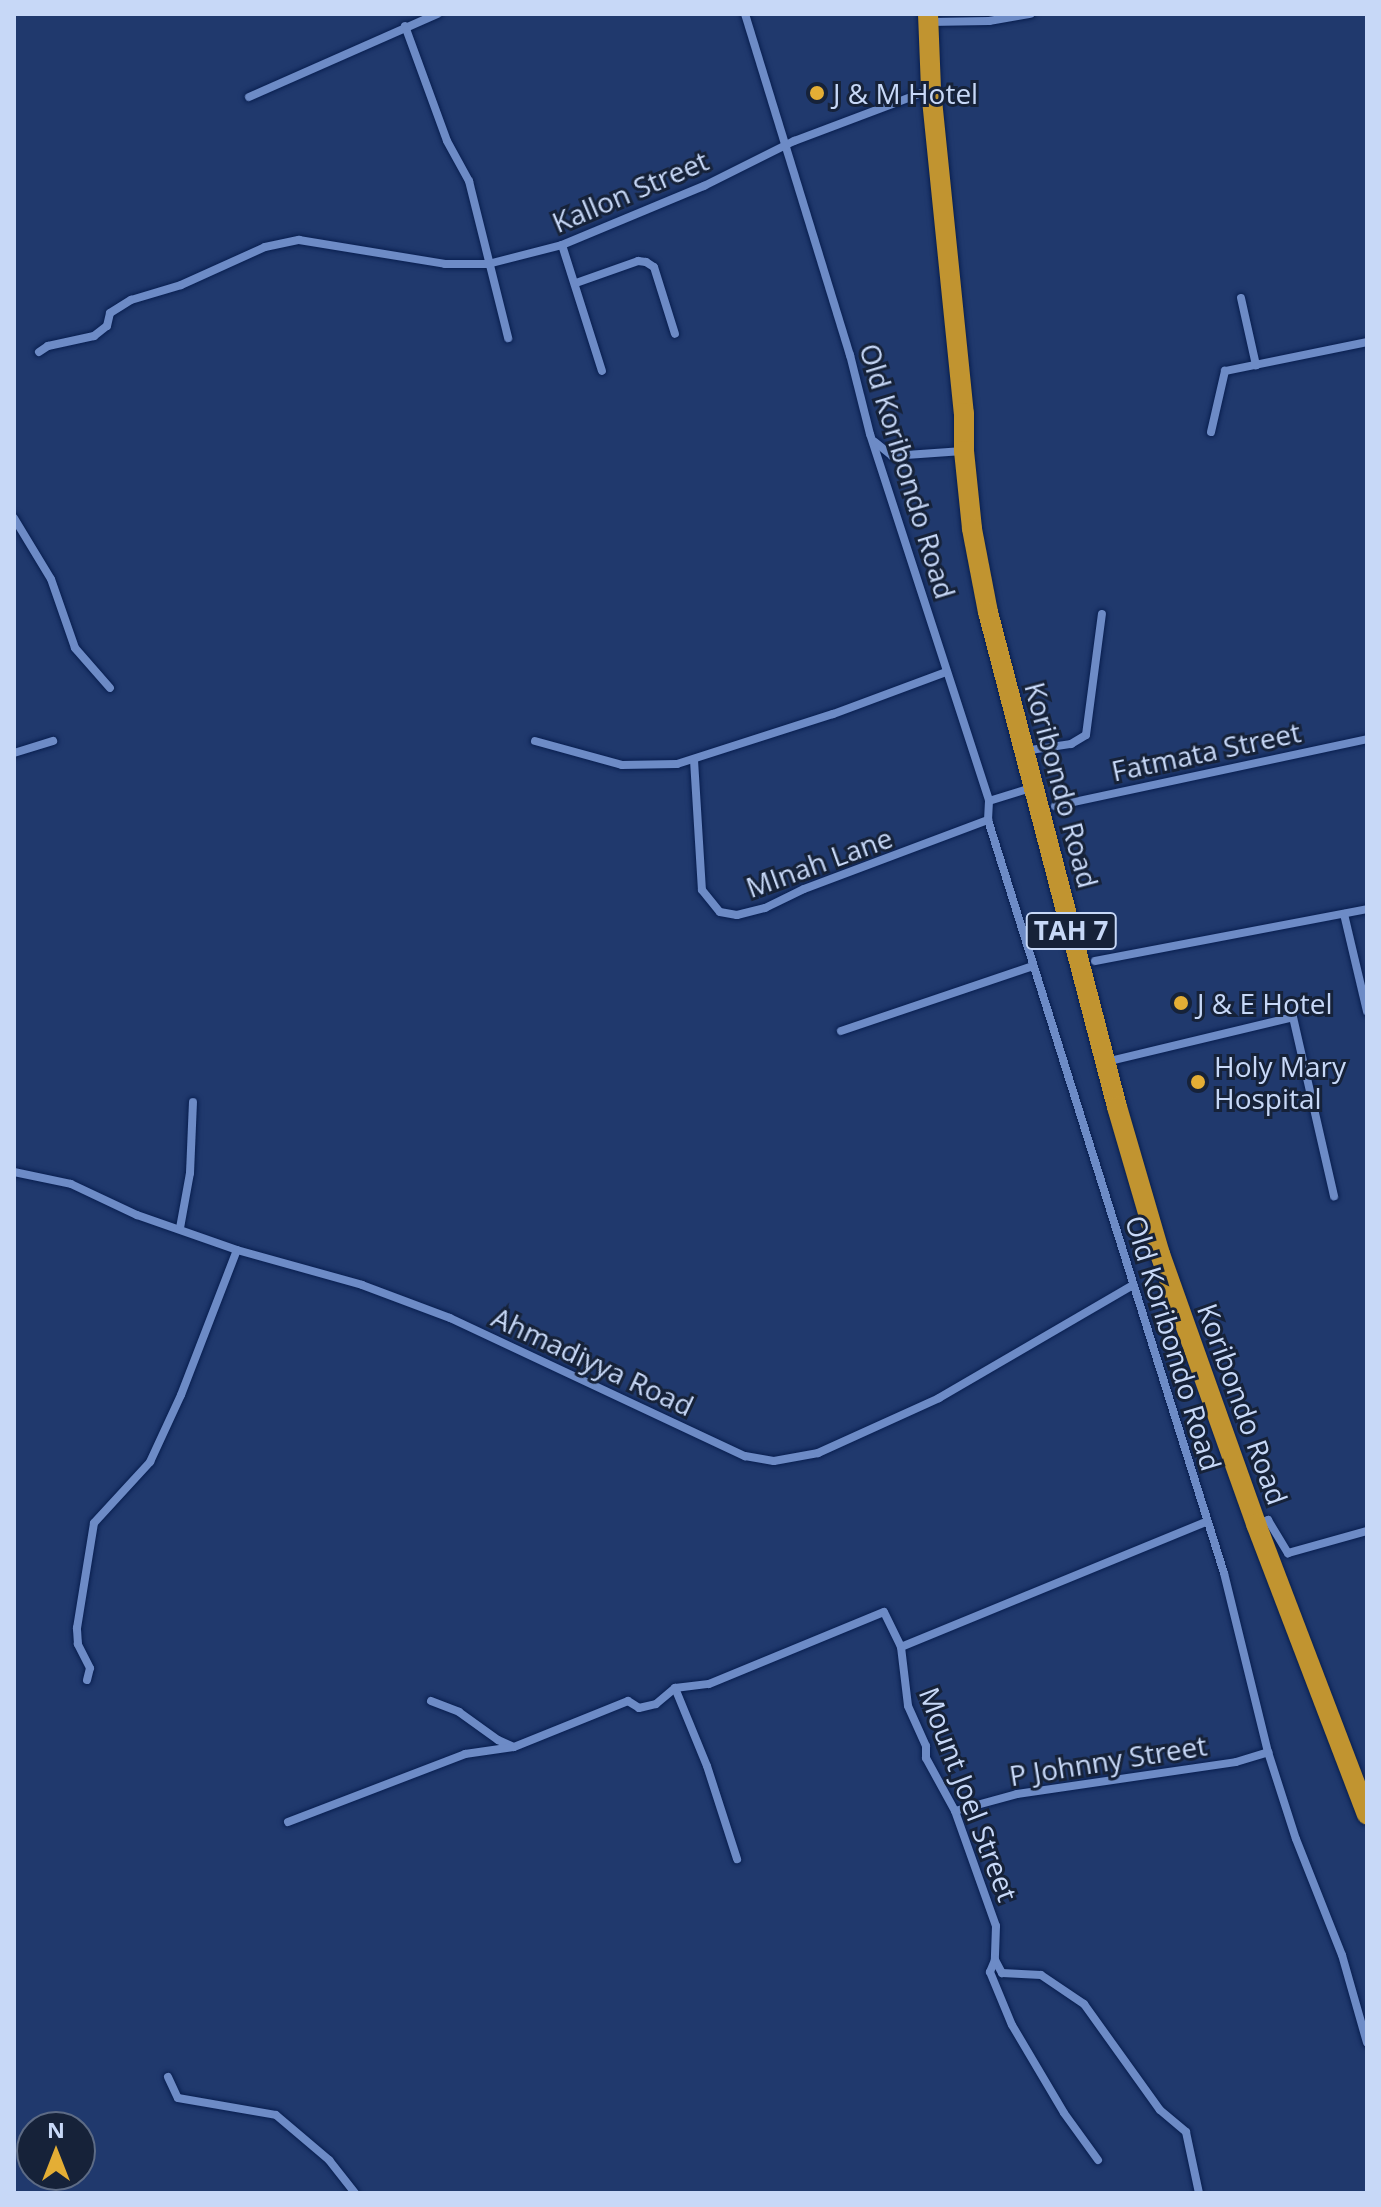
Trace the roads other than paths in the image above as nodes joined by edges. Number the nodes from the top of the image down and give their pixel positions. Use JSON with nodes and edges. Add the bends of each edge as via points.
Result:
{"nodes":[{"id":1,"x":437,"y":14,"type":"edge"},
{"id":2,"x":756,"y":14,"type":"edge"},
{"id":3,"x":1030,"y":14,"type":"edge"},
{"id":4,"x":745,"y":16,"type":"edge"},
{"id":5,"x":928,"y":18,"type":"edge"},
{"id":6,"x":405,"y":26,"type":"junction"},
{"id":7,"x":931,"y":90,"type":"junction"},
{"id":8,"x":249,"y":97,"type":"dead end"},
{"id":9,"x":785,"y":150,"type":"junction"},
{"id":10,"x":562,"y":245,"type":"junction"},
{"id":11,"x":488,"y":264,"type":"junction"},
{"id":12,"x":576,"y":283,"type":"junction"},
{"id":13,"x":1241,"y":298,"type":"dead end"},
{"id":14,"x":675,"y":334,"type":"dead end"},
{"id":15,"x":508,"y":338,"type":"dead end"},
{"id":16,"x":1367,"y":342,"type":"edge"},
{"id":17,"x":39,"y":352,"type":"dead end"},
{"id":18,"x":1256,"y":365,"type":"junction"},
{"id":19,"x":602,"y":371,"type":"dead end"},
{"id":20,"x":1211,"y":432,"type":"dead end"},
{"id":21,"x":870,"y":434,"type":"junction"},
{"id":22,"x":964,"y":451,"type":"junction"},
{"id":23,"x":14,"y":518,"type":"edge"},
{"id":24,"x":1102,"y":614,"type":"dead end"},
{"id":25,"x":946,"y":672,"type":"junction"},
{"id":26,"x":110,"y":688,"type":"dead end"},
{"id":27,"x":1367,"y":739,"type":"edge"},
{"id":28,"x":53,"y":741,"type":"dead end"},
{"id":29,"x":535,"y":741,"type":"dead end"},
{"id":30,"x":1023,"y":751,"type":"junction"},
{"id":31,"x":14,"y":753,"type":"edge"},
{"id":32,"x":694,"y":760,"type":"junction"},
{"id":33,"x":1036,"y":787,"type":"junction"},
{"id":34,"x":989,"y":801,"type":"junction"},
{"id":35,"x":1055,"y":806,"type":"dead end"},
{"id":36,"x":988,"y":820,"type":"junction"},
{"id":37,"x":1367,"y":909,"type":"edge"},
{"id":38,"x":1344,"y":914,"type":"junction"},
{"id":39,"x":1095,"y":961,"type":"dead end"},
{"id":40,"x":1033,"y":966,"type":"junction"},
{"id":41,"x":1367,"y":1011,"type":"edge"},
{"id":42,"x":841,"y":1031,"type":"dead end"},
{"id":43,"x":1105,"y":1063,"type":"junction"},
{"id":44,"x":193,"y":1102,"type":"dead end"},
{"id":45,"x":14,"y":1172,"type":"edge"},
{"id":46,"x":1334,"y":1196,"type":"dead end"},
{"id":47,"x":180,"y":1228,"type":"junction"},
{"id":48,"x":237,"y":1250,"type":"junction"},
{"id":49,"x":1133,"y":1285,"type":"junction"},
{"id":50,"x":1206,"y":1522,"type":"junction"},
{"id":51,"x":1256,"y":1524,"type":"junction"},
{"id":52,"x":1367,"y":1531,"type":"edge"},
{"id":53,"x":901,"y":1647,"type":"junction"},
{"id":54,"x":87,"y":1680,"type":"dead end"},
{"id":55,"x":675,"y":1688,"type":"junction"},
{"id":56,"x":431,"y":1701,"type":"dead end"},
{"id":57,"x":514,"y":1747,"type":"junction"},
{"id":58,"x":1268,"y":1752,"type":"junction"},
{"id":59,"x":1363,"y":1790,"type":"edge"},
{"id":60,"x":955,"y":1811,"type":"junction"},
{"id":61,"x":1367,"y":1814,"type":"edge"},
{"id":62,"x":288,"y":1822,"type":"dead end"},
{"id":63,"x":737,"y":1859,"type":"dead end"},
{"id":64,"x":995,"y":1960,"type":"junction"},
{"id":65,"x":1367,"y":2043,"type":"edge"},
{"id":66,"x":168,"y":2077,"type":"dead end"},
{"id":67,"x":1098,"y":2160,"type":"dead end"},
{"id":68,"x":355,"y":2193,"type":"edge"},
{"id":69,"x":1199,"y":2193,"type":"edge"}],
"edges":[{"from":1,"to":6,"type":"street"},
{"from":2,"to":4,"type":"street"},
{"from":3,"to":5,"type":"street","via":[[989,21]]},
{"from":4,"to":9,"type":"street","name":"Old Koribondo Road"},
{"from":5,"to":7,"type":"highway","name":"Koribondo Road","number":"TAH 7"},
{"from":6,"to":8,"type":"street"},
{"from":6,"to":11,"type":"street","via":[[450,149],[469,181]]},
{"from":7,"to":9,"type":"street","name":"Kallon Street"},
{"from":7,"to":22,"type":"highway","name":"Koribondo Road","number":"TAH 7"},
{"from":9,"to":10,"type":"street","name":"Kallon Street"},
{"from":9,"to":21,"type":"street","name":"Old Koribondo Road"},
{"from":10,"to":11,"type":"street","name":"Kallon Street"},
{"from":10,"to":12,"type":"street"},
{"from":11,"to":15,"type":"street"},
{"from":11,"to":17,"type":"street","name":"Kallon Street","via":[[445,264],[299,240],[265,247],[181,285],[131,300],[110,313],[107,326],[94,336]]},
{"from":12,"to":14,"type":"street","via":[[646,262],[654,267]]},
{"from":12,"to":19,"type":"street"},
{"from":13,"to":18,"type":"street"},
{"from":16,"to":18,"type":"street"},
{"from":18,"to":20,"type":"street","via":[[1225,371]]},
{"from":21,"to":22,"type":"street","via":[[892,456]]},
{"from":21,"to":25,"type":"street","name":"Old Koribondo Road"},
{"from":22,"to":30,"type":"highway","name":"Koribondo Road","number":"TAH 7","via":[[988,612]]},
{"from":23,"to":26,"type":"street","via":[[51,579],[75,648]]},
{"from":24,"to":30,"type":"street","via":[[1086,735],[1071,744]]},
{"from":25,"to":32,"type":"street"},
{"from":25,"to":34,"type":"street","name":"Old Koribondo Road"},
{"from":27,"to":35,"type":"street","name":"Fatmata Street"},
{"from":28,"to":31,"type":"street"},
{"from":29,"to":32,"type":"street","via":[[622,765],[656,767]]},
{"from":30,"to":33,"type":"highway","name":"Koribondo Road","number":"TAH 7"},
{"from":32,"to":36,"type":"street","name":"MInah Lane","via":[[702,890],[720,912],[737,915],[765,908]]},
{"from":33,"to":34,"type":"street"},
{"from":33,"to":43,"type":"highway","name":"Koribondo Road","number":"TAH 7"},
{"from":34,"to":36,"type":"street","name":"Old Koribondo Road"},
{"from":36,"to":40,"type":"street","name":"Old Koribondo Road"},
{"from":37,"to":38,"type":"street"},
{"from":38,"to":39,"type":"street"},
{"from":38,"to":41,"type":"street"},
{"from":40,"to":42,"type":"street"},
{"from":40,"to":49,"type":"street","name":"Old Koribondo Road"},
{"from":43,"to":46,"type":"street","via":[[1293,1017]]},
{"from":43,"to":51,"type":"highway","name":"Koribondo Road","number":"TAH 7","via":[[1160,1254]]},
{"from":44,"to":47,"type":"street","via":[[190,1173]]},
{"from":45,"to":47,"type":"street","name":"Ahmadiyya Road","via":[[71,1184],[137,1215]]},
{"from":47,"to":48,"type":"street","name":"Ahmadiyya Road"},
{"from":48,"to":49,"type":"street","name":"Ahmadiyya Road","via":[[362,1285],[450,1318],[745,1456],[774,1461],[818,1453],[939,1398]]},
{"from":48,"to":54,"type":"street","via":[[150,1462],[94,1523],[77,1628],[90,1668]]},
{"from":49,"to":50,"type":"street","name":"Old Koribondo Road"},
{"from":50,"to":53,"type":"street"},
{"from":50,"to":58,"type":"street","name":"Old Koribondo Road","via":[[1251,1672]]},
{"from":51,"to":52,"type":"street","via":[[1268,1520],[1288,1553]]},
{"from":51,"to":59,"type":"highway","name":"Koribondo Road","number":"TAH 7"},
{"from":53,"to":55,"type":"street","via":[[884,1612],[709,1684]]},
{"from":53,"to":60,"type":"street","name":"Mount Joel Street","via":[[908,1706],[926,1758]]},
{"from":55,"to":57,"type":"street","via":[[656,1704],[639,1708],[628,1701]]},
{"from":55,"to":63,"type":"street"},
{"from":56,"to":57,"type":"street"},
{"from":57,"to":62,"type":"street","via":[[465,1754]]},
{"from":58,"to":60,"type":"street","name":"P Johnny Street","via":[[1236,1762],[1017,1794]]},
{"from":58,"to":65,"type":"street","name":"Old Koribondo Road"},
{"from":59,"to":61,"type":"highway","name":"Koribondo Road","number":"TAH 7"},
{"from":60,"to":64,"type":"street","name":"Mount Joel Street","via":[[996,1926]]},
{"from":64,"to":67,"type":"street","name":"Mount Joel Street","via":[[990,1972],[1012,2025]]},
{"from":64,"to":69,"type":"street","via":[[1002,1973],[1041,1975],[1084,2004],[1160,2110],[1186,2132]]},
{"from":66,"to":68,"type":"street","via":[[178,2098],[276,2115],[329,2160]]}]}
